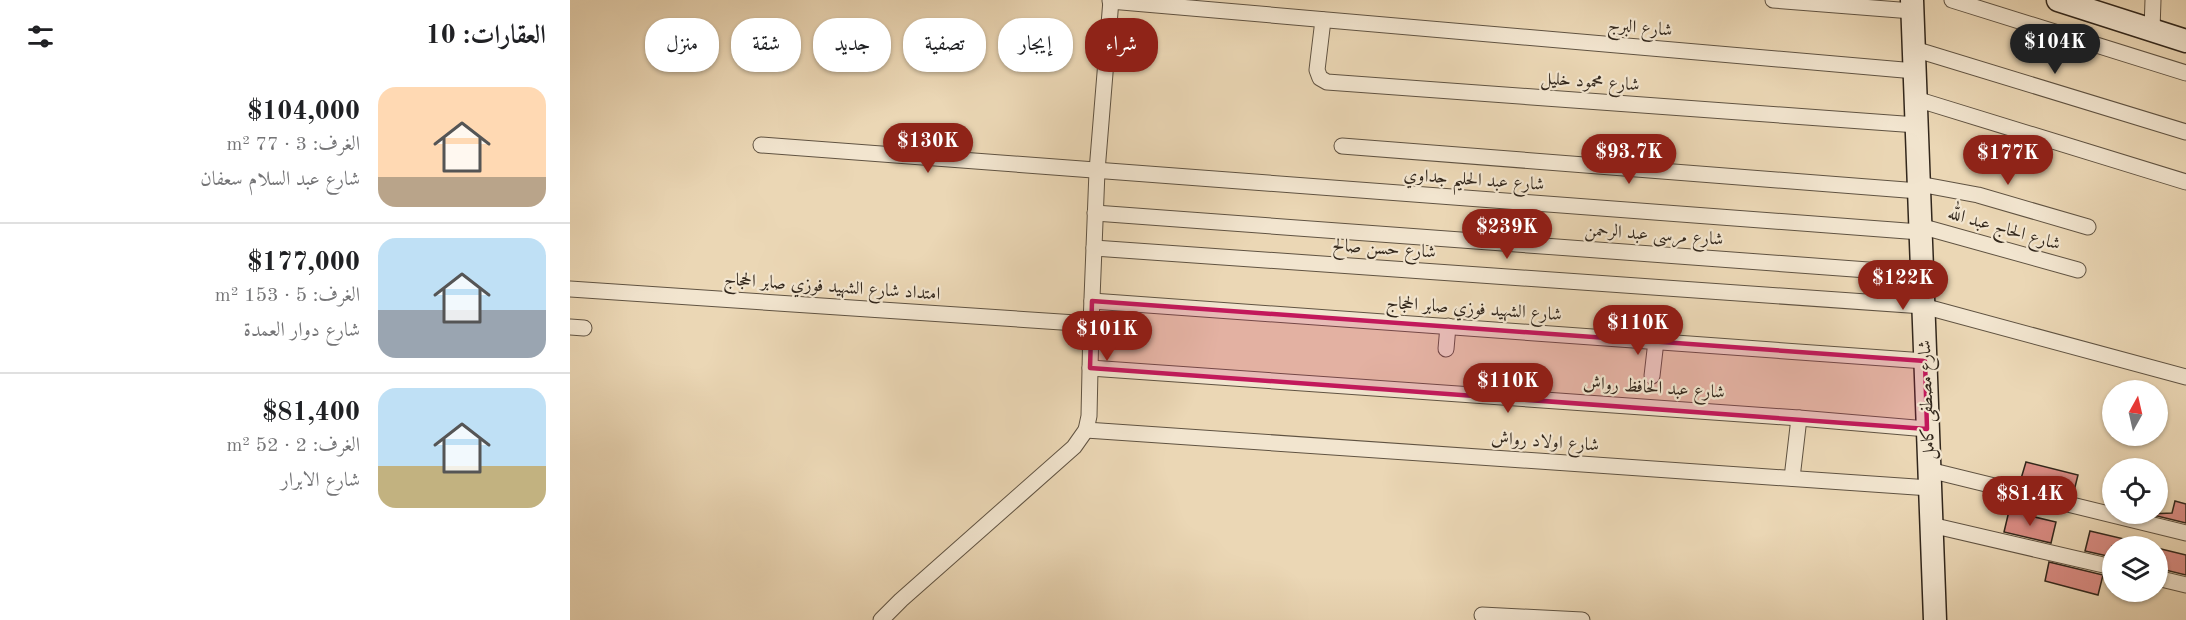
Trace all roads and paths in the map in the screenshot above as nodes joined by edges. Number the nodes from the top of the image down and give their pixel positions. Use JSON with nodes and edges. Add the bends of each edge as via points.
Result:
{"nodes":[{"id":1,"x":1110,"y":0,"type":"edge"},
{"id":2,"x":1773,"y":0,"type":"edge"},
{"id":3,"x":1952,"y":0,"type":"edge"},
{"id":4,"x":2058,"y":0,"type":"edge"},
{"id":5,"x":2154,"y":0,"type":"edge"},
{"id":6,"x":1912,"y":6,"type":"edge"},
{"id":7,"x":2105,"y":8,"type":"edge"},
{"id":8,"x":1323,"y":20,"type":"junction"},
{"id":9,"x":2152,"y":30,"type":"junction"},
{"id":10,"x":2186,"y":41,"type":"edge"},
{"id":11,"x":1914,"y":60,"type":"junction"},
{"id":12,"x":2186,"y":73,"type":"edge"},
{"id":13,"x":1916,"y":99,"type":"junction"},
{"id":14,"x":1917,"y":125,"type":"junction"},
{"id":15,"x":2186,"y":132,"type":"edge"},
{"id":16,"x":761,"y":145,"type":"dead end"},
{"id":17,"x":1342,"y":146,"type":"dead end"},
{"id":18,"x":1097,"y":171,"type":"junction"},
{"id":19,"x":2186,"y":182,"type":"edge"},
{"id":20,"x":1919,"y":188,"type":"junction"},
{"id":21,"x":1095,"y":213,"type":"junction"},
{"id":22,"x":2088,"y":227,"type":"dead end"},
{"id":23,"x":1920,"y":229,"type":"junction"},
{"id":24,"x":1094,"y":248,"type":"junction"},
{"id":25,"x":2078,"y":270,"type":"dead end"},
{"id":26,"x":1922,"y":274,"type":"junction"},
{"id":27,"x":570,"y":289,"type":"edge"},
{"id":28,"x":1092,"y":301,"type":"junction"},
{"id":29,"x":1923,"y":306,"type":"junction"},
{"id":30,"x":1090,"y":324,"type":"junction"},
{"id":31,"x":1448,"y":326,"type":"junction"},
{"id":32,"x":1656,"y":341,"type":"junction"},
{"id":33,"x":1446,"y":349,"type":"dead end"},
{"id":34,"x":1925,"y":361,"type":"junction"},
{"id":35,"x":1090,"y":368,"type":"junction"},
{"id":36,"x":1652,"y":376,"type":"dead end"},
{"id":37,"x":2186,"y":377,"type":"edge"},
{"id":38,"x":1799,"y":418,"type":"junction"},
{"id":39,"x":1927,"y":429,"type":"junction"},
{"id":40,"x":1086,"y":430,"type":"junction"},
{"id":41,"x":1792,"y":478,"type":"junction"},
{"id":42,"x":1930,"y":479,"type":"junction"},
{"id":43,"x":1931,"y":525,"type":"junction"},
{"id":44,"x":2186,"y":534,"type":"edge"},
{"id":45,"x":2102,"y":565,"type":"edge"},
{"id":46,"x":2168,"y":581,"type":"edge"},
{"id":47,"x":2186,"y":585,"type":"edge"},
{"id":48,"x":1482,"y":615,"type":"dead end"},
{"id":49,"x":881,"y":620,"type":"edge"},
{"id":50,"x":1582,"y":620,"type":"edge"},
{"id":51,"x":1935,"y":620,"type":"edge"}],
"edges":[{"from":1,"to":8,"type":"street","name":"شارع البرج"},
{"from":1,"to":18,"type":"street"},
{"from":2,"to":6,"type":"street"},
{"from":3,"to":12,"type":"street"},
{"from":4,"to":7,"type":"street"},
{"from":5,"to":9,"type":"street"},
{"from":6,"to":11,"type":"street","name":"شارع مصطفى كامل"},
{"from":7,"to":9,"type":"street"},
{"from":8,"to":11,"type":"street","name":"شارع البرج"},
{"from":8,"to":14,"type":"street","name":"شارع محمود خليل","via":[[1317,70],[1327,82]]},
{"from":9,"to":10,"type":"street"},
{"from":11,"to":13,"type":"street","name":"شارع مصطفى كامل"},
{"from":11,"to":15,"type":"street","name":"شارع البرج"},
{"from":13,"to":14,"type":"street","name":"شارع مصطفى كامل"},
{"from":13,"to":19,"type":"street"},
{"from":14,"to":20,"type":"street","name":"شارع مصطفى كامل"},
{"from":16,"to":18,"type":"street","name":"شارع عبد الحليم جداوي"},
{"from":17,"to":20,"type":"street"},
{"from":18,"to":21,"type":"street"},
{"from":18,"to":23,"type":"street","name":"شارع عبد الحليم جداوي"},
{"from":20,"to":22,"type":"street","via":[[1978,195]]},
{"from":20,"to":23,"type":"street","name":"شارع مصطفى كامل"},
{"from":21,"to":24,"type":"street"},
{"from":21,"to":26,"type":"street","name":"شارع مرسى عبد الرحمن"},
{"from":23,"to":25,"type":"street","name":"شارع الحاج عبد الله"},
{"from":23,"to":26,"type":"street","name":"شارع مصطفى كامل"},
{"from":24,"to":28,"type":"street"},
{"from":24,"to":29,"type":"street","name":"شارع حسن صالح"},
{"from":26,"to":29,"type":"street","name":"شارع مصطفى كامل"},
{"from":27,"to":30,"type":"street","name":"امتداد شارع الشهيد فوزي صابر الحجاج"},
{"from":28,"to":30,"type":"street"},
{"from":28,"to":31,"type":"street","name":"شارع الشهيد فوزي صابر الحجاج"},
{"from":29,"to":34,"type":"street","name":"شارع مصطفى كامل"},
{"from":29,"to":37,"type":"street","name":"شارع حسن صالح"},
{"from":30,"to":35,"type":"street"},
{"from":31,"to":32,"type":"street","name":"شارع الشهيد فوزي صابر الحجاج"},
{"from":31,"to":33,"type":"street"},
{"from":32,"to":34,"type":"street","name":"شارع الشهيد فوزي صابر الحجاج"},
{"from":32,"to":36,"type":"street"},
{"from":34,"to":39,"type":"street","name":"شارع مصطفى كامل"},
{"from":35,"to":38,"type":"street","name":"شارع عبد الحافظ رواش"},
{"from":35,"to":40,"type":"street"},
{"from":38,"to":39,"type":"street","name":"شارع عبد الحافظ رواش"},
{"from":38,"to":41,"type":"street"},
{"from":39,"to":42,"type":"street","name":"شارع مصطفى كامل"},
{"from":40,"to":41,"type":"street","name":"شارع اولاد رواش"},
{"from":40,"to":49,"type":"street","via":[[1074,447]]},
{"from":41,"to":42,"type":"street","name":"شارع اولاد رواش"},
{"from":42,"to":43,"type":"street","name":"شارع مصطفى كامل"},
{"from":42,"to":44,"type":"street","name":"شارع اولاد رواش"},
{"from":43,"to":45,"type":"street"},
{"from":43,"to":51,"type":"street","name":"شارع مصطفى كامل"},
{"from":46,"to":47,"type":"street"},
{"from":48,"to":50,"type":"street"}]}
